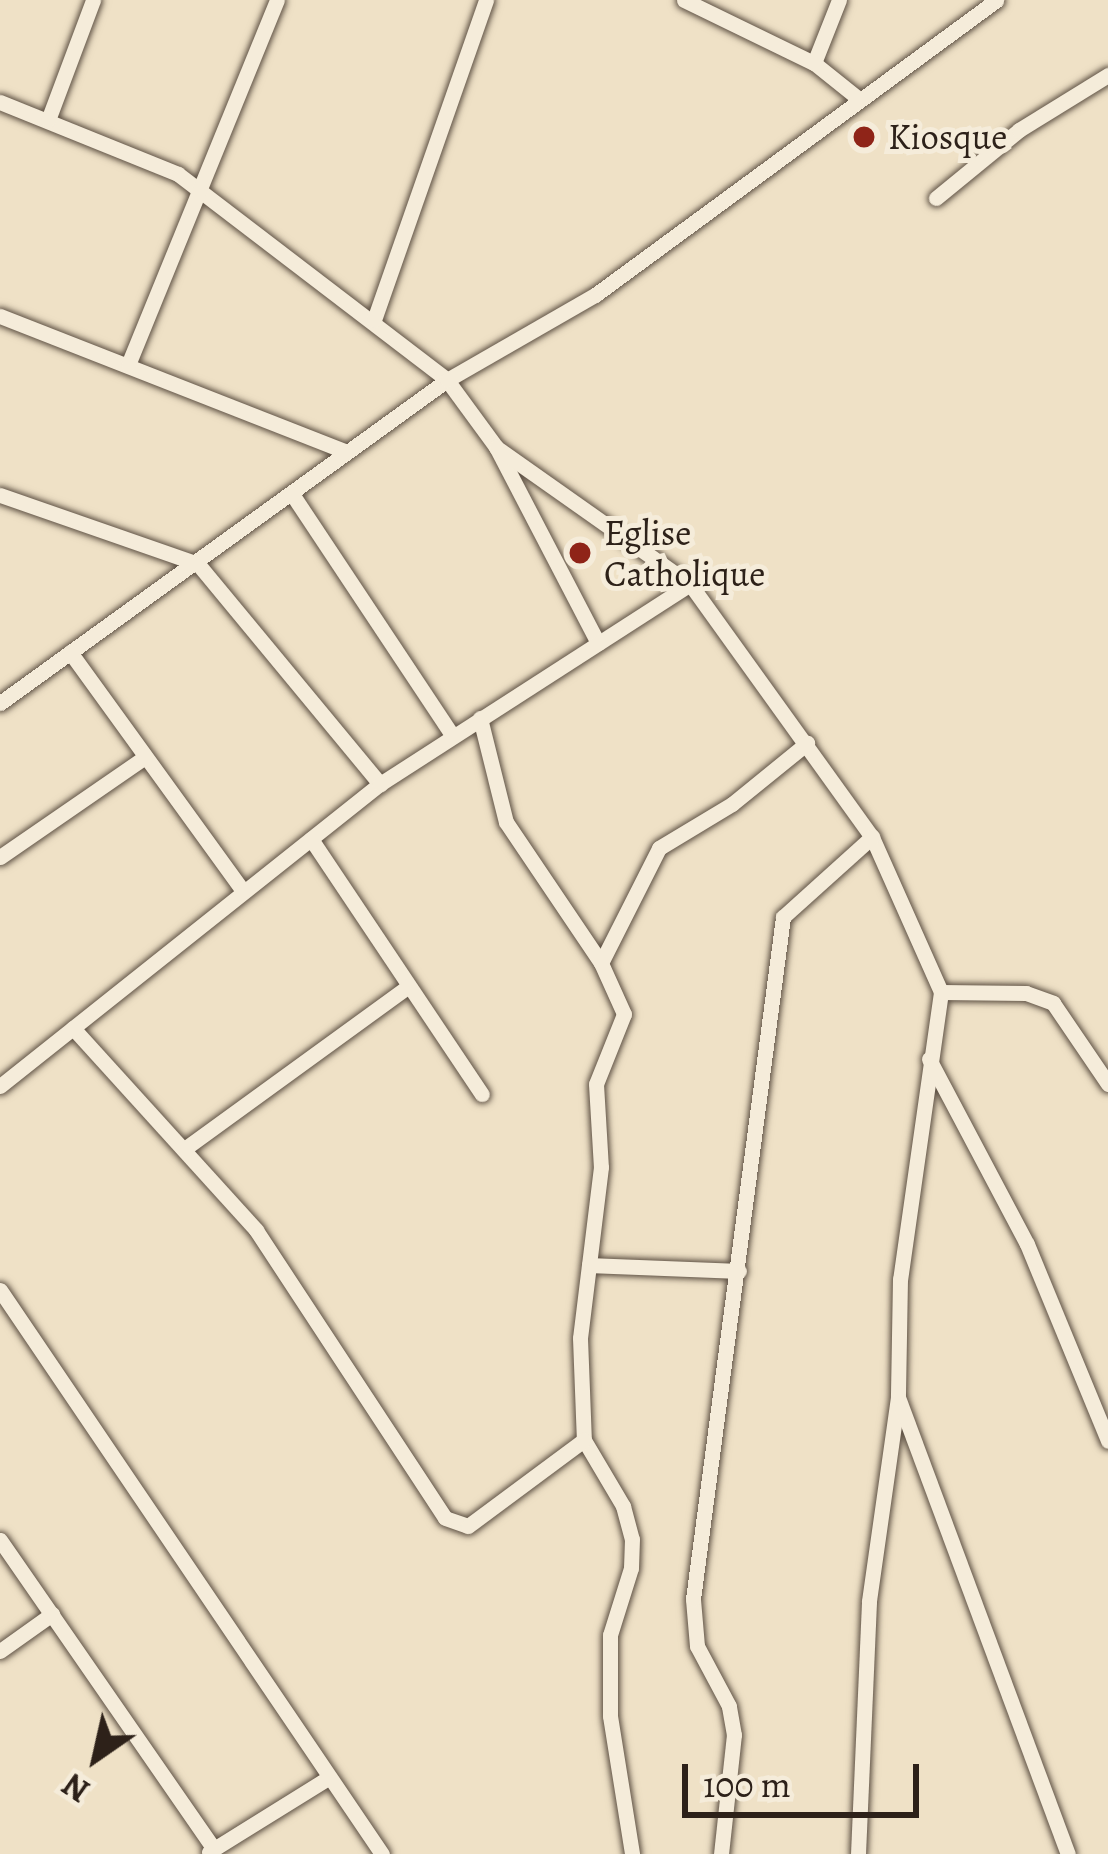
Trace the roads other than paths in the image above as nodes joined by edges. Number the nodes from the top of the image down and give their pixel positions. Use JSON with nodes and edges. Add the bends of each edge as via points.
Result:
{"nodes":[{"id":1,"x":93,"y":0,"type":"edge"},
{"id":2,"x":278,"y":0,"type":"edge"},
{"id":3,"x":486,"y":0,"type":"edge"},
{"id":4,"x":684,"y":0,"type":"edge"},
{"id":5,"x":839,"y":0,"type":"edge"},
{"id":6,"x":995,"y":0,"type":"edge"},
{"id":7,"x":814,"y":64,"type":"junction"},
{"id":8,"x":1108,"y":75,"type":"edge"},
{"id":9,"x":859,"y":98,"type":"junction"},
{"id":10,"x":0,"y":103,"type":"edge"},
{"id":11,"x":49,"y":121,"type":"junction"},
{"id":12,"x":201,"y":189,"type":"junction"},
{"id":13,"x":936,"y":198,"type":"dead end"},
{"id":14,"x":0,"y":316,"type":"edge"},
{"id":15,"x":374,"y":320,"type":"junction"},
{"id":16,"x":128,"y":365,"type":"junction"},
{"id":17,"x":447,"y":380,"type":"junction"},
{"id":18,"x":496,"y":447,"type":"junction"},
{"id":19,"x":345,"y":451,"type":"junction"},
{"id":20,"x":292,"y":494,"type":"junction"},
{"id":21,"x":0,"y":495,"type":"edge"},
{"id":22,"x":198,"y":564,"type":"junction"},
{"id":23,"x":690,"y":584,"type":"junction"},
{"id":24,"x":598,"y":643,"type":"junction"},
{"id":25,"x":70,"y":652,"type":"junction"},
{"id":26,"x":0,"y":704,"type":"edge"},
{"id":27,"x":480,"y":718,"type":"junction"},
{"id":28,"x":451,"y":734,"type":"junction"},
{"id":29,"x":807,"y":743,"type":"junction"},
{"id":30,"x":145,"y":757,"type":"junction"},
{"id":31,"x":380,"y":784,"type":"junction"},
{"id":32,"x":872,"y":837,"type":"junction"},
{"id":33,"x":311,"y":839,"type":"junction"},
{"id":34,"x":0,"y":857,"type":"edge"},
{"id":35,"x":242,"y":890,"type":"junction"},
{"id":36,"x":601,"y":963,"type":"junction"},
{"id":37,"x":409,"y":986,"type":"junction"},
{"id":38,"x":941,"y":992,"type":"junction"},
{"id":39,"x":73,"y":1028,"type":"junction"},
{"id":40,"x":929,"y":1059,"type":"junction"},
{"id":41,"x":1108,"y":1084,"type":"edge"},
{"id":42,"x":0,"y":1086,"type":"edge"},
{"id":43,"x":482,"y":1094,"type":"dead end"},
{"id":44,"x":187,"y":1147,"type":"junction"},
{"id":45,"x":590,"y":1265,"type":"junction"},
{"id":46,"x":739,"y":1270,"type":"junction"},
{"id":47,"x":0,"y":1290,"type":"edge"},
{"id":48,"x":898,"y":1397,"type":"junction"},
{"id":49,"x":584,"y":1440,"type":"junction"},
{"id":50,"x":1108,"y":1442,"type":"edge"},
{"id":51,"x":0,"y":1540,"type":"edge"},
{"id":52,"x":52,"y":1615,"type":"junction"},
{"id":53,"x":0,"y":1651,"type":"edge"},
{"id":54,"x":328,"y":1778,"type":"junction"},
{"id":55,"x":210,"y":1851,"type":"edge"},
{"id":56,"x":382,"y":1854,"type":"edge"},
{"id":57,"x":632,"y":1854,"type":"edge"},
{"id":58,"x":722,"y":1854,"type":"edge"},
{"id":59,"x":858,"y":1854,"type":"edge"},
{"id":60,"x":1068,"y":1854,"type":"edge"}],
"edges":[{"from":1,"to":11,"type":"street"},
{"from":2,"to":12,"type":"street"},
{"from":3,"to":15,"type":"street"},
{"from":4,"to":7,"type":"street"},
{"from":5,"to":7,"type":"street"},
{"from":6,"to":9,"type":"street"},
{"from":7,"to":9,"type":"street"},
{"from":8,"to":13,"type":"street","via":[[1019,130]]},
{"from":9,"to":17,"type":"street","via":[[595,296]]},
{"from":10,"to":11,"type":"street"},
{"from":11,"to":12,"type":"street"},
{"from":12,"to":15,"type":"street"},
{"from":12,"to":16,"type":"street"},
{"from":14,"to":16,"type":"street"},
{"from":15,"to":17,"type":"street"},
{"from":16,"to":19,"type":"street"},
{"from":17,"to":18,"type":"street"},
{"from":17,"to":19,"type":"street"},
{"from":18,"to":23,"type":"street"},
{"from":18,"to":24,"type":"street"},
{"from":19,"to":20,"type":"street"},
{"from":20,"to":22,"type":"street"},
{"from":20,"to":28,"type":"street"},
{"from":21,"to":22,"type":"street"},
{"from":22,"to":25,"type":"street"},
{"from":22,"to":31,"type":"street"},
{"from":23,"to":24,"type":"street"},
{"from":23,"to":29,"type":"street"},
{"from":24,"to":27,"type":"street"},
{"from":25,"to":26,"type":"street"},
{"from":25,"to":30,"type":"street"},
{"from":27,"to":28,"type":"street"},
{"from":27,"to":36,"type":"street","via":[[506,822]]},
{"from":28,"to":31,"type":"street"},
{"from":29,"to":32,"type":"street"},
{"from":29,"to":36,"type":"street","via":[[732,804],[659,848]]},
{"from":30,"to":34,"type":"street"},
{"from":30,"to":35,"type":"street"},
{"from":31,"to":33,"type":"street"},
{"from":32,"to":38,"type":"street"},
{"from":32,"to":46,"type":"street","via":[[783,917]]},
{"from":33,"to":35,"type":"street"},
{"from":33,"to":37,"type":"street"},
{"from":35,"to":39,"type":"street"},
{"from":36,"to":45,"type":"street","via":[[623,1014],[596,1084],[601,1167]]},
{"from":37,"to":43,"type":"street"},
{"from":37,"to":44,"type":"street"},
{"from":38,"to":40,"type":"street"},
{"from":38,"to":41,"type":"street","via":[[1026,993],[1053,1003]]},
{"from":39,"to":42,"type":"street"},
{"from":39,"to":44,"type":"street"},
{"from":40,"to":48,"type":"street","via":[[900,1280]]},
{"from":40,"to":50,"type":"street","via":[[1027,1244]]},
{"from":44,"to":49,"type":"street","via":[[256,1230],[445,1518],[468,1526]]},
{"from":45,"to":46,"type":"street"},
{"from":45,"to":49,"type":"street","via":[[580,1338]]},
{"from":46,"to":58,"type":"street","via":[[692,1599],[697,1646],[729,1706],[734,1735]]},
{"from":47,"to":54,"type":"street"},
{"from":48,"to":59,"type":"street","via":[[869,1602]]},
{"from":48,"to":60,"type":"street"},
{"from":49,"to":57,"type":"street","via":[[632,1539],[632,1568],[610,1635],[610,1716]]},
{"from":51,"to":52,"type":"street"},
{"from":52,"to":53,"type":"street"},
{"from":52,"to":55,"type":"street"},
{"from":54,"to":55,"type":"street"},
{"from":54,"to":56,"type":"street"}]}
